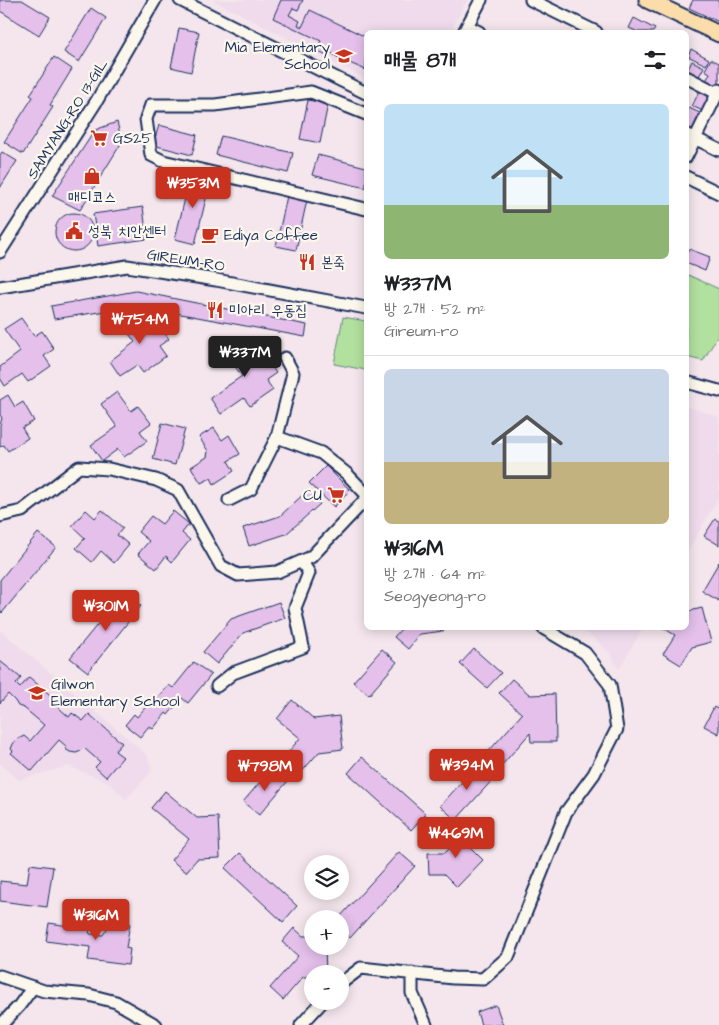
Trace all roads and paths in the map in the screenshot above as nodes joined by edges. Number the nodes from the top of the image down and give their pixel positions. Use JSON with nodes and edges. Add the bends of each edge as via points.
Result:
{"nodes":[{"id":1,"x":155,"y":0,"type":"edge"},
{"id":2,"x":180,"y":0,"type":"edge"},
{"id":3,"x":481,"y":0,"type":"edge"},
{"id":4,"x":531,"y":0,"type":"edge"},
{"id":5,"x":647,"y":0,"type":"edge"},
{"id":6,"x":466,"y":30,"type":"edge"},
{"id":7,"x":592,"y":30,"type":"edge"},
{"id":8,"x":719,"y":34,"type":"edge"},
{"id":9,"x":689,"y":78,"type":"edge"},
{"id":10,"x":718,"y":91,"type":"edge"},
{"id":11,"x":364,"y":93,"type":"edge"},
{"id":12,"x":714,"y":110,"type":"edge"},
{"id":13,"x":364,"y":113,"type":"edge"},
{"id":14,"x":691,"y":136,"type":"edge"},
{"id":15,"x":719,"y":150,"type":"edge"},
{"id":16,"x":689,"y":178,"type":"edge"},
{"id":17,"x":719,"y":193,"type":"edge"},
{"id":18,"x":364,"y":209,"type":"edge"},
{"id":19,"x":0,"y":252,"type":"edge"},
{"id":20,"x":0,"y":286,"type":"edge"},
{"id":21,"x":364,"y":308,"type":"edge"},
{"id":22,"x":285,"y":358,"type":"dead end"},
{"id":23,"x":689,"y":383,"type":"edge"},
{"id":24,"x":719,"y":391,"type":"edge"},
{"id":25,"x":277,"y":437,"type":"junction"},
{"id":26,"x":364,"y":492,"type":"edge"},
{"id":27,"x":229,"y":500,"type":"dead end"},
{"id":28,"x":364,"y":501,"type":"edge"},
{"id":29,"x":0,"y":516,"type":"edge"},
{"id":30,"x":302,"y":562,"type":"junction"},
{"id":31,"x":546,"y":630,"type":"edge"},
{"id":32,"x":216,"y":686,"type":"dead end"},
{"id":33,"x":412,"y":973,"type":"junction"},
{"id":34,"x":1,"y":977,"type":"edge"},
{"id":35,"x":349,"y":977,"type":"edge"},
{"id":36,"x":33,"y":987,"type":"junction"},
{"id":37,"x":315,"y":1010,"type":"edge"},
{"id":38,"x":1,"y":1025,"type":"edge"},
{"id":39,"x":156,"y":1025,"type":"edge"},
{"id":40,"x":301,"y":1025,"type":"edge"},
{"id":41,"x":426,"y":1025,"type":"edge"}],
"edges":[{"from":1,"to":19,"type":"street","name":"SAMYANG-RO 13-GIL","via":[[96,102]]},
{"from":2,"to":11,"type":"street"},
{"from":3,"to":6,"type":"street"},
{"from":4,"to":7,"type":"street"},
{"from":5,"to":8,"type":"main road"},
{"from":9,"to":10,"type":"street"},
{"from":10,"to":12,"type":"street"},
{"from":12,"to":14,"type":"street"},
{"from":13,"to":18,"type":"street","via":[[311,92],[215,105],[151,105],[146,119],[151,155],[163,161]]},
{"from":14,"to":15,"type":"street"},
{"from":16,"to":17,"type":"street"},
{"from":20,"to":21,"type":"street","name":"GIREUM-RO","via":[[126,266]]},
{"from":22,"to":25,"type":"street","via":[[293,373]]},
{"from":23,"to":24,"type":"street"},
{"from":25,"to":26,"type":"street","via":[[321,452]]},
{"from":25,"to":27,"type":"street","via":[[252,489]]},
{"from":28,"to":30,"type":"street","via":[[312,557]]},
{"from":29,"to":30,"type":"street","via":[[22,511],[80,467],[109,469],[156,480],[178,490],[221,566],[238,575],[278,572]]},
{"from":30,"to":32,"type":"street","via":[[308,573],[295,608],[303,646],[233,673]]},
{"from":31,"to":33,"type":"street","via":[[585,653],[610,686],[617,729],[594,774],[566,812],[508,957],[483,979]]},
{"from":33,"to":35,"type":"street","via":[[361,968]]},
{"from":33,"to":41,"type":"street","via":[[412,993]]},
{"from":34,"to":36,"type":"street"},
{"from":36,"to":38,"type":"street"},
{"from":36,"to":39,"type":"street","via":[[116,1002]]},
{"from":37,"to":40,"type":"street"}]}
